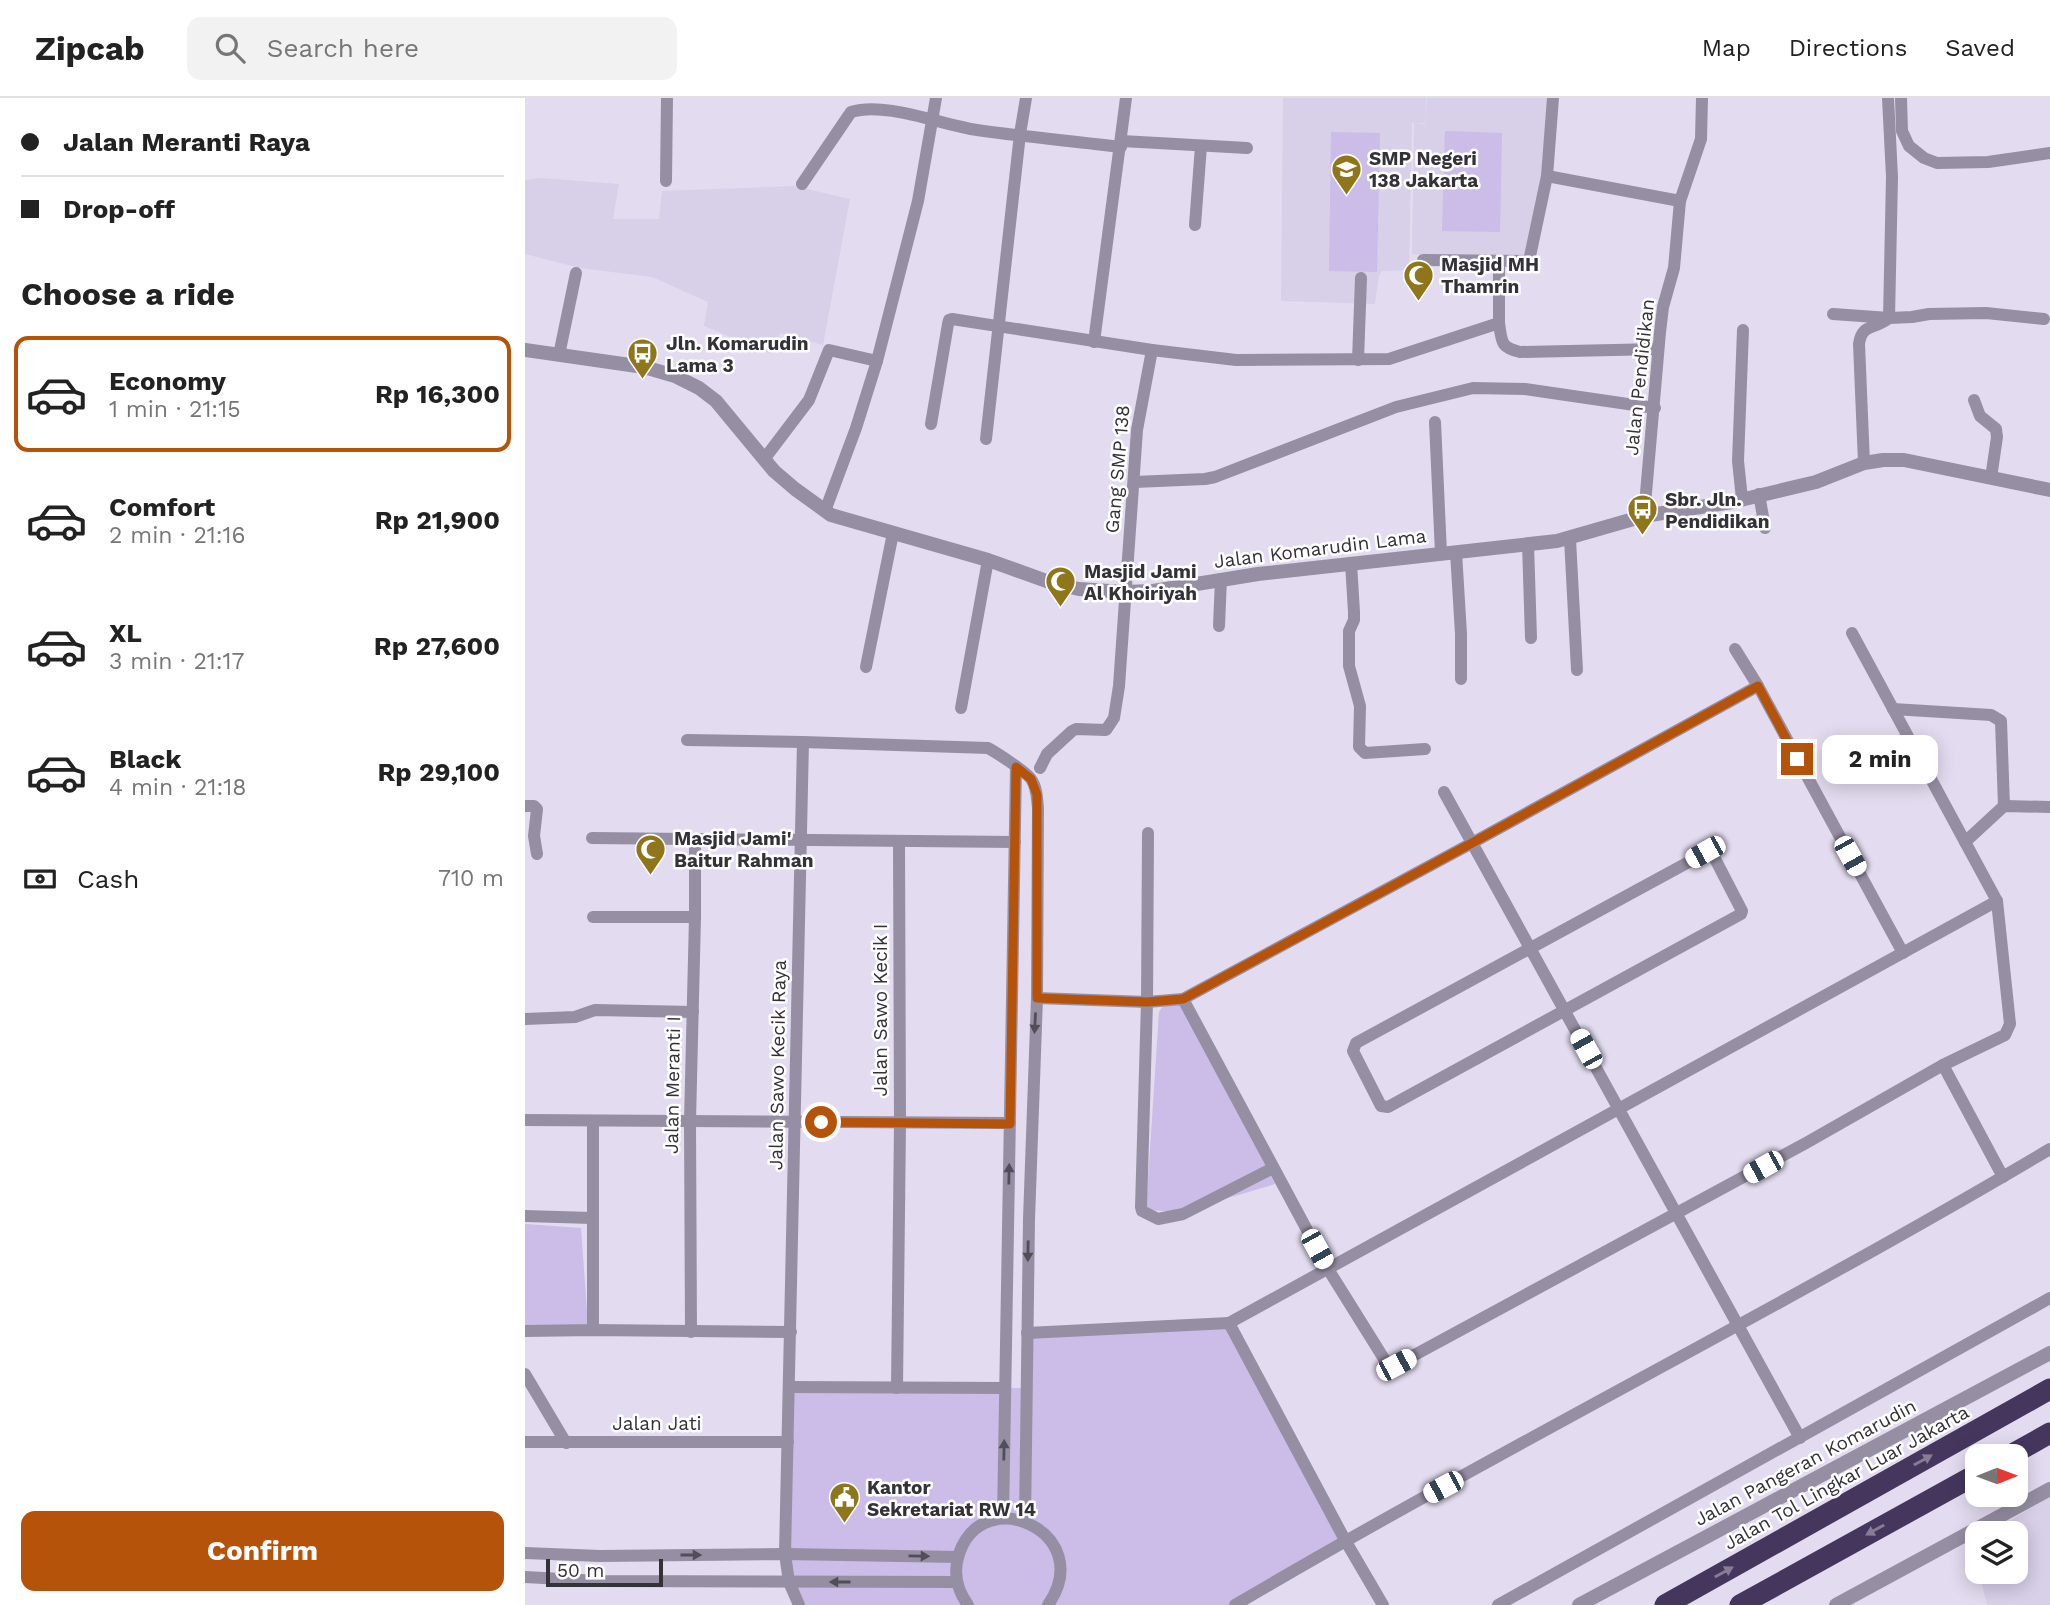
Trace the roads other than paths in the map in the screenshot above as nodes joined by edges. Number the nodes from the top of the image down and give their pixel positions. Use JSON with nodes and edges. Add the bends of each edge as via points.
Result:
{"nodes":[{"id":1,"x":667,"y":98,"type":"edge"},
{"id":2,"x":936,"y":98,"type":"edge"},
{"id":3,"x":1026,"y":98,"type":"edge"},
{"id":4,"x":1126,"y":98,"type":"edge"},
{"id":5,"x":1553,"y":98,"type":"edge"},
{"id":6,"x":1702,"y":98,"type":"edge"},
{"id":7,"x":1888,"y":98,"type":"edge"},
{"id":8,"x":1901,"y":98,"type":"edge"},
{"id":9,"x":932,"y":119,"type":"junction"},
{"id":10,"x":1020,"y":134,"type":"junction"},
{"id":11,"x":1121,"y":144,"type":"junction"},
{"id":12,"x":1201,"y":146,"type":"junction"},
{"id":13,"x":1247,"y":148,"type":"dead end"},
{"id":14,"x":2050,"y":153,"type":"edge"},
{"id":15,"x":1547,"y":176,"type":"junction"},
{"id":16,"x":666,"y":181,"type":"dead end"},
{"id":17,"x":802,"y":184,"type":"dead end"},
{"id":18,"x":1680,"y":201,"type":"junction"},
{"id":19,"x":1195,"y":225,"type":"dead end"},
{"id":20,"x":1423,"y":260,"type":"dead end"},
{"id":21,"x":1499,"y":262,"type":"junction"},
{"id":22,"x":576,"y":272,"type":"dead end"},
{"id":23,"x":1361,"y":278,"type":"dead end"},
{"id":24,"x":1833,"y":314,"type":"dead end"},
{"id":25,"x":1889,"y":318,"type":"junction"},
{"id":26,"x":2044,"y":319,"type":"dead end"},
{"id":27,"x":1499,"y":323,"type":"junction"},
{"id":28,"x":999,"y":327,"type":"junction"},
{"id":29,"x":1743,"y":330,"type":"dead end"},
{"id":30,"x":1094,"y":342,"type":"junction"},
{"id":31,"x":1658,"y":349,"type":"junction"},
{"id":32,"x":525,"y":350,"type":"edge"},
{"id":33,"x":1151,"y":350,"type":"junction"},
{"id":34,"x":559,"y":355,"type":"junction"},
{"id":35,"x":1358,"y":360,"type":"junction"},
{"id":36,"x":877,"y":361,"type":"junction"},
{"id":37,"x":1974,"y":400,"type":"dead end"},
{"id":38,"x":1655,"y":408,"type":"junction"},
{"id":39,"x":1435,"y":422,"type":"dead end"},
{"id":40,"x":931,"y":424,"type":"dead end"},
{"id":41,"x":986,"y":439,"type":"dead end"},
{"id":42,"x":765,"y":458,"type":"junction"},
{"id":43,"x":1864,"y":463,"type":"junction"},
{"id":44,"x":1991,"y":478,"type":"junction"},
{"id":45,"x":1134,"y":482,"type":"junction"},
{"id":46,"x":2050,"y":490,"type":"edge"},
{"id":47,"x":1759,"y":494,"type":"junction"},
{"id":48,"x":1742,"y":499,"type":"junction"},
{"id":49,"x":825,"y":511,"type":"junction"},
{"id":50,"x":1644,"y":516,"type":"junction"},
{"id":51,"x":1765,"y":528,"type":"dead end"},
{"id":52,"x":893,"y":533,"type":"junction"},
{"id":53,"x":1570,"y":539,"type":"junction"},
{"id":54,"x":1528,"y":544,"type":"junction"},
{"id":55,"x":1448,"y":552,"type":"junction"},
{"id":56,"x":988,"y":560,"type":"junction"},
{"id":57,"x":1351,"y":563,"type":"junction"},
{"id":58,"x":1221,"y":579,"type":"junction"},
{"id":59,"x":1125,"y":592,"type":"junction"},
{"id":60,"x":1219,"y":626,"type":"dead end"},
{"id":61,"x":1852,"y":633,"type":"dead end"},
{"id":62,"x":1531,"y":638,"type":"dead end"},
{"id":63,"x":1735,"y":649,"type":"dead end"},
{"id":64,"x":866,"y":667,"type":"dead end"},
{"id":65,"x":1577,"y":670,"type":"dead end"},
{"id":66,"x":1461,"y":679,"type":"dead end"},
{"id":67,"x":1758,"y":686,"type":"junction"},
{"id":68,"x":961,"y":708,"type":"dead end"},
{"id":69,"x":1893,"y":709,"type":"junction"},
{"id":70,"x":687,"y":740,"type":"dead end"},
{"id":71,"x":803,"y":742,"type":"junction"},
{"id":72,"x":1425,"y":749,"type":"dead end"},
{"id":73,"x":1016,"y":767,"type":"junction"},
{"id":74,"x":1040,"y":768,"type":"dead end"},
{"id":75,"x":1444,"y":792,"type":"dead end"},
{"id":76,"x":525,"y":806,"type":"edge"},
{"id":77,"x":2004,"y":806,"type":"junction"},
{"id":78,"x":2050,"y":807,"type":"edge"},
{"id":79,"x":1148,"y":833,"type":"dead end"},
{"id":80,"x":591,"y":838,"type":"dead end"},
{"id":81,"x":695,"y":839,"type":"junction"},
{"id":82,"x":800,"y":841,"type":"junction"},
{"id":83,"x":899,"y":842,"type":"junction"},
{"id":84,"x":1015,"y":842,"type":"junction"},
{"id":85,"x":1965,"y":842,"type":"junction"},
{"id":86,"x":1472,"y":843,"type":"junction"},
{"id":87,"x":537,"y":854,"type":"dead end"},
{"id":88,"x":1997,"y":901,"type":"junction"},
{"id":89,"x":593,"y":917,"type":"dead end"},
{"id":90,"x":695,"y":917,"type":"junction"},
{"id":91,"x":1530,"y":948,"type":"junction"},
{"id":92,"x":1903,"y":953,"type":"junction"},
{"id":93,"x":1037,"y":998,"type":"junction"},
{"id":94,"x":1183,"y":999,"type":"junction"},
{"id":95,"x":1147,"y":1002,"type":"junction"},
{"id":96,"x":1564,"y":1010,"type":"junction"},
{"id":97,"x":693,"y":1012,"type":"junction"},
{"id":98,"x":525,"y":1019,"type":"edge"},
{"id":99,"x":1011,"y":1051,"type":"junction"},
{"id":100,"x":1033,"y":1051,"type":"junction"},
{"id":101,"x":1943,"y":1065,"type":"junction"},
{"id":102,"x":1619,"y":1109,"type":"junction"},
{"id":103,"x":525,"y":1120,"type":"edge"},
{"id":104,"x":593,"y":1121,"type":"junction"},
{"id":105,"x":690,"y":1121,"type":"junction"},
{"id":106,"x":795,"y":1122,"type":"junction"},
{"id":107,"x":900,"y":1123,"type":"junction"},
{"id":108,"x":1010,"y":1124,"type":"junction"},
{"id":109,"x":2050,"y":1149,"type":"edge"},
{"id":110,"x":1273,"y":1168,"type":"junction"},
{"id":111,"x":2003,"y":1177,"type":"junction"},
{"id":112,"x":1677,"y":1214,"type":"junction"},
{"id":113,"x":525,"y":1216,"type":"edge"},
{"id":114,"x":592,"y":1218,"type":"junction"},
{"id":115,"x":1008,"y":1218,"type":"junction"},
{"id":116,"x":1029,"y":1219,"type":"junction"},
{"id":117,"x":1328,"y":1269,"type":"junction"},
{"id":118,"x":2050,"y":1298,"type":"edge"},
{"id":119,"x":1229,"y":1323,"type":"junction"},
{"id":120,"x":1739,"y":1327,"type":"junction"},
{"id":121,"x":593,"y":1330,"type":"junction"},
{"id":122,"x":525,"y":1331,"type":"edge"},
{"id":123,"x":691,"y":1332,"type":"junction"},
{"id":124,"x":791,"y":1332,"type":"junction"},
{"id":125,"x":1027,"y":1333,"type":"junction"},
{"id":126,"x":2050,"y":1353,"type":"edge"},
{"id":127,"x":525,"y":1374,"type":"edge"},
{"id":128,"x":790,"y":1387,"type":"junction"},
{"id":129,"x":897,"y":1388,"type":"junction"},
{"id":130,"x":1005,"y":1388,"type":"junction"},
{"id":131,"x":2050,"y":1389,"type":"edge"},
{"id":132,"x":2050,"y":1433,"type":"edge"},
{"id":133,"x":1800,"y":1438,"type":"junction"},
{"id":134,"x":525,"y":1441,"type":"edge"},
{"id":135,"x":788,"y":1441,"type":"junction"},
{"id":136,"x":566,"y":1443,"type":"junction"},
{"id":137,"x":2028,"y":1445,"type":"edge"},
{"id":138,"x":1965,"y":1481,"type":"edge"},
{"id":139,"x":2050,"y":1489,"type":"edge"},
{"id":140,"x":1003,"y":1518,"type":"junction"},
{"id":141,"x":1025,"y":1521,"type":"junction"},
{"id":142,"x":1345,"y":1540,"type":"junction"},
{"id":143,"x":525,"y":1553,"type":"edge"},
{"id":144,"x":785,"y":1554,"type":"junction"},
{"id":145,"x":600,"y":1556,"type":"junction"},
{"id":146,"x":958,"y":1557,"type":"junction"},
{"id":147,"x":525,"y":1577,"type":"edge"},
{"id":148,"x":599,"y":1581,"type":"junction"},
{"id":149,"x":789,"y":1582,"type":"junction"},
{"id":150,"x":957,"y":1582,"type":"junction"},
{"id":151,"x":799,"y":1605,"type":"edge"},
{"id":152,"x":968,"y":1605,"type":"edge"},
{"id":153,"x":1048,"y":1605,"type":"edge"},
{"id":154,"x":1235,"y":1605,"type":"edge"},
{"id":155,"x":1383,"y":1605,"type":"edge"},
{"id":156,"x":1498,"y":1605,"type":"edge"},
{"id":157,"x":1579,"y":1605,"type":"edge"},
{"id":158,"x":1665,"y":1605,"type":"edge"},
{"id":159,"x":1740,"y":1605,"type":"edge"},
{"id":160,"x":1836,"y":1605,"type":"edge"}],
"edges":[{"from":1,"to":16,"type":"street"},
{"from":2,"to":9,"type":"street"},
{"from":3,"to":10,"type":"street"},
{"from":4,"to":11,"type":"street"},
{"from":5,"to":15,"type":"street"},
{"from":6,"to":18,"type":"street","name":"Jalan Pendidikan","via":[[1701,139]]},
{"from":7,"to":25,"type":"street","via":[[1892,177]]},
{"from":8,"to":14,"type":"street","via":[[1902,131],[1909,146],[1937,163]]},
{"from":9,"to":10,"type":"street","via":[[975,130]]},
{"from":9,"to":17,"type":"street","via":[[883,110],[851,112]]},
{"from":9,"to":36,"type":"street","via":[[918,201]]},
{"from":10,"to":11,"type":"street"},
{"from":10,"to":28,"type":"street"},
{"from":11,"to":12,"type":"street"},
{"from":11,"to":30,"type":"street"},
{"from":12,"to":13,"type":"street"},
{"from":12,"to":19,"type":"street"},
{"from":15,"to":18,"type":"street"},
{"from":15,"to":21,"type":"street","via":[[1531,259]]},
{"from":18,"to":31,"type":"street","name":"Jalan Pendidikan","via":[[1674,268]]},
{"from":20,"to":21,"type":"street"},
{"from":21,"to":27,"type":"street"},
{"from":22,"to":34,"type":"street"},
{"from":23,"to":35,"type":"street"},
{"from":24,"to":25,"type":"street"},
{"from":25,"to":26,"type":"street","via":[[1986,313]]},
{"from":25,"to":43,"type":"street","via":[[1860,335]]},
{"from":27,"to":31,"type":"street","via":[[1503,344],[1520,352]]},
{"from":27,"to":35,"type":"street","via":[[1389,359]]},
{"from":28,"to":30,"type":"street"},
{"from":28,"to":40,"type":"street","via":[[949,320]]},
{"from":28,"to":41,"type":"street"},
{"from":29,"to":48,"type":"street","via":[[1738,447]]},
{"from":30,"to":33,"type":"street"},
{"from":31,"to":38,"type":"street","name":"Jalan Pendidikan"},
{"from":32,"to":34,"type":"street","name":"Jalan Komarudin Lama"},
{"from":33,"to":35,"type":"street","via":[[1236,360]]},
{"from":33,"to":45,"type":"street","name":"Gang SMP 138","via":[[1137,430]]},
{"from":34,"to":42,"type":"street","name":"Jalan Komarudin Lama","via":[[644,368],[687,381],[716,401]]},
{"from":36,"to":42,"type":"street","via":[[829,350],[809,400]]},
{"from":36,"to":49,"type":"street"},
{"from":37,"to":44,"type":"street","via":[[1980,416],[1996,429]]},
{"from":38,"to":45,"type":"street","via":[[1525,388],[1473,388],[1396,407],[1216,477]]},
{"from":38,"to":50,"type":"street","name":"Jalan Pendidikan"},
{"from":39,"to":55,"type":"street"},
{"from":42,"to":49,"type":"street","name":"Jalan Komarudin Lama","via":[[774,471]]},
{"from":43,"to":44,"type":"street","name":"Jalan Komarudin Lama","via":[[1904,460]]},
{"from":43,"to":47,"type":"street","name":"Jalan Komarudin Lama","via":[[1816,482]]},
{"from":44,"to":46,"type":"street","name":"Jalan Komarudin Lama"},
{"from":45,"to":59,"type":"street","name":"Gang SMP 138"},
{"from":47,"to":48,"type":"street","name":"Jalan Komarudin Lama"},
{"from":47,"to":51,"type":"street"},
{"from":48,"to":50,"type":"street","name":"Jalan Komarudin Lama"},
{"from":49,"to":52,"type":"street","name":"Jalan Komarudin Lama"},
{"from":50,"to":53,"type":"street","name":"Jalan Komarudin Lama"},
{"from":52,"to":56,"type":"street","name":"Jalan Komarudin Lama"},
{"from":52,"to":64,"type":"street"},
{"from":53,"to":54,"type":"street","name":"Jalan Komarudin Lama"},
{"from":53,"to":65,"type":"street"},
{"from":54,"to":55,"type":"street","name":"Jalan Komarudin Lama"},
{"from":54,"to":62,"type":"street"},
{"from":55,"to":57,"type":"street","name":"Jalan Komarudin Lama"},
{"from":55,"to":66,"type":"street","via":[[1461,634]]},
{"from":56,"to":59,"type":"street","name":"Jalan Komarudin Lama","via":[[1066,587]]},
{"from":56,"to":68,"type":"street"},
{"from":57,"to":58,"type":"street","name":"Jalan Komarudin Lama"},
{"from":57,"to":72,"type":"street","via":[[1354,620],[1349,631],[1349,666],[1360,706],[1359,747],[1365,753]]},
{"from":58,"to":59,"type":"street","name":"Jalan Komarudin Lama"},
{"from":58,"to":60,"type":"street"},
{"from":59,"to":74,"type":"street","name":"Gang SMP 138","via":[[1114,718],[1103,731],[1072,730],[1047,754]]},
{"from":61,"to":69,"type":"street"},
{"from":63,"to":67,"type":"street"},
{"from":67,"to":86,"type":"street"},
{"from":67,"to":92,"type":"street"},
{"from":69,"to":77,"type":"street","via":[[1990,715],[2001,721]]},
{"from":69,"to":85,"type":"street"},
{"from":70,"to":71,"type":"street"},
{"from":71,"to":73,"type":"street","via":[[988,748]]},
{"from":71,"to":82,"type":"street","name":"Jalan Sawo Kecik Raya"},
{"from":73,"to":84,"type":"street"},
{"from":73,"to":93,"type":"street","via":[[1031,779],[1037,795]]},
{"from":75,"to":86,"type":"street"},
{"from":76,"to":87,"type":"street","via":[[537,809]]},
{"from":77,"to":78,"type":"street"},
{"from":77,"to":85,"type":"street"},
{"from":79,"to":95,"type":"street"},
{"from":80,"to":81,"type":"street"},
{"from":81,"to":82,"type":"street"},
{"from":81,"to":90,"type":"street","name":"Jalan Meranti I"},
{"from":82,"to":83,"type":"street"},
{"from":82,"to":106,"type":"street","name":"Jalan Sawo Kecik Raya"},
{"from":83,"to":84,"type":"street"},
{"from":83,"to":107,"type":"street","name":"Jalan Sawo Kecik I"},
{"from":84,"to":99,"type":"street"},
{"from":85,"to":88,"type":"street"},
{"from":86,"to":91,"type":"street"},
{"from":86,"to":94,"type":"street"},
{"from":88,"to":92,"type":"street"},
{"from":88,"to":101,"type":"street","via":[[2010,1024],[2005,1035]]},
{"from":89,"to":90,"type":"street"},
{"from":90,"to":97,"type":"street","name":"Jalan Meranti I"},
{"from":91,"to":96,"type":"street"},
{"from":91,"to":96,"type":"street","via":[[1705,852],[1712,853],[1741,915]]},
{"from":91,"to":96,"type":"street","via":[[1353,1046],[1381,1106],[1388,1107]]},
{"from":92,"to":102,"type":"street"},
{"from":93,"to":95,"type":"street"},
{"from":93,"to":100,"type":"street","one_way":true},
{"from":94,"to":95,"type":"street"},
{"from":94,"to":110,"type":"street"},
{"from":95,"to":110,"type":"street","via":[[1142,1211],[1158,1219],[1183,1214]]},
{"from":96,"to":102,"type":"street"},
{"from":97,"to":98,"type":"street","via":[[594,1010],[575,1017]]},
{"from":97,"to":105,"type":"street","name":"Jalan Meranti I"},
{"from":99,"to":100,"type":"street"},
{"from":99,"to":108,"type":"street"},
{"from":100,"to":116,"type":"street"},
{"from":101,"to":111,"type":"street"},
{"from":101,"to":112,"type":"street"},
{"from":102,"to":112,"type":"street"},
{"from":102,"to":117,"type":"street"},
{"from":103,"to":104,"type":"street"},
{"from":104,"to":105,"type":"street"},
{"from":104,"to":114,"type":"street"},
{"from":105,"to":106,"type":"street"},
{"from":105,"to":123,"type":"street","name":"Jalan Meranti I"},
{"from":106,"to":107,"type":"street"},
{"from":106,"to":124,"type":"street","name":"Jalan Sawo Kecik Raya"},
{"from":107,"to":108,"type":"street"},
{"from":107,"to":129,"type":"street","name":"Jalan Sawo Kecik I"},
{"from":115,"to":108,"type":"street","one_way":true},
{"from":109,"to":111,"type":"street"},
{"from":110,"to":117,"type":"street"},
{"from":111,"to":120,"type":"street"},
{"from":112,"to":117,"type":"street","via":[[1396,1365],[1386,1362]]},
{"from":112,"to":120,"type":"street"},
{"from":113,"to":114,"type":"street"},
{"from":114,"to":121,"type":"street"},
{"from":115,"to":116,"type":"street"},
{"from":115,"to":130,"type":"street"},
{"from":116,"to":125,"type":"street","one_way":true},
{"from":117,"to":119,"type":"street"},
{"from":118,"to":133,"type":"street"},
{"from":119,"to":125,"type":"street"},
{"from":119,"to":142,"type":"street"},
{"from":120,"to":133,"type":"street"},
{"from":120,"to":142,"type":"street"},
{"from":121,"to":122,"type":"street"},
{"from":121,"to":123,"type":"street"},
{"from":123,"to":124,"type":"street"},
{"from":124,"to":128,"type":"street","name":"Jalan Sawo Kecik Raya"},
{"from":125,"to":141,"type":"street"},
{"from":126,"to":157,"type":"street","name":"Jalan Pangeran Komarudin"},
{"from":127,"to":136,"type":"street"},
{"from":128,"to":129,"type":"street"},
{"from":128,"to":135,"type":"street","name":"Jalan Sawo Kecik Raya"},
{"from":129,"to":130,"type":"street"},
{"from":140,"to":130,"type":"street","one_way":true},
{"from":158,"to":131,"type":"highway","name":"Jalan Tol Lingkar Luar Jakarta","one_way":true},
{"from":132,"to":137,"type":"highway"},
{"from":133,"to":156,"type":"street"},
{"from":134,"to":136,"type":"street","name":"Jalan Jati"},
{"from":135,"to":136,"type":"street","name":"Jalan Jati"},
{"from":135,"to":144,"type":"street","name":"Jalan Sawo Kecik Raya"},
{"from":138,"to":159,"type":"highway","one_way":true},
{"from":139,"to":160,"type":"street"},
{"from":140,"to":141,"type":"street"},
{"from":140,"to":146,"type":"street","via":[[974,1531]]},
{"from":141,"to":153,"type":"street","via":[[1043,1532],[1059,1559],[1058,1588]]},
{"from":142,"to":154,"type":"street"},
{"from":142,"to":155,"type":"street"},
{"from":143,"to":145,"type":"street"},
{"from":145,"to":144,"type":"street","one_way":true},
{"from":144,"to":146,"type":"street","one_way":true},
{"from":144,"to":149,"type":"street","name":"Jalan Sawo Kecik Raya"},
{"from":145,"to":148,"type":"street"},
{"from":146,"to":150,"type":"street"},
{"from":147,"to":148,"type":"street"},
{"from":148,"to":149,"type":"street"},
{"from":150,"to":149,"type":"street","one_way":true},
{"from":149,"to":151,"type":"street","name":"Jalan Sawo Kecik Raya"},
{"from":150,"to":152,"type":"street"}]}
